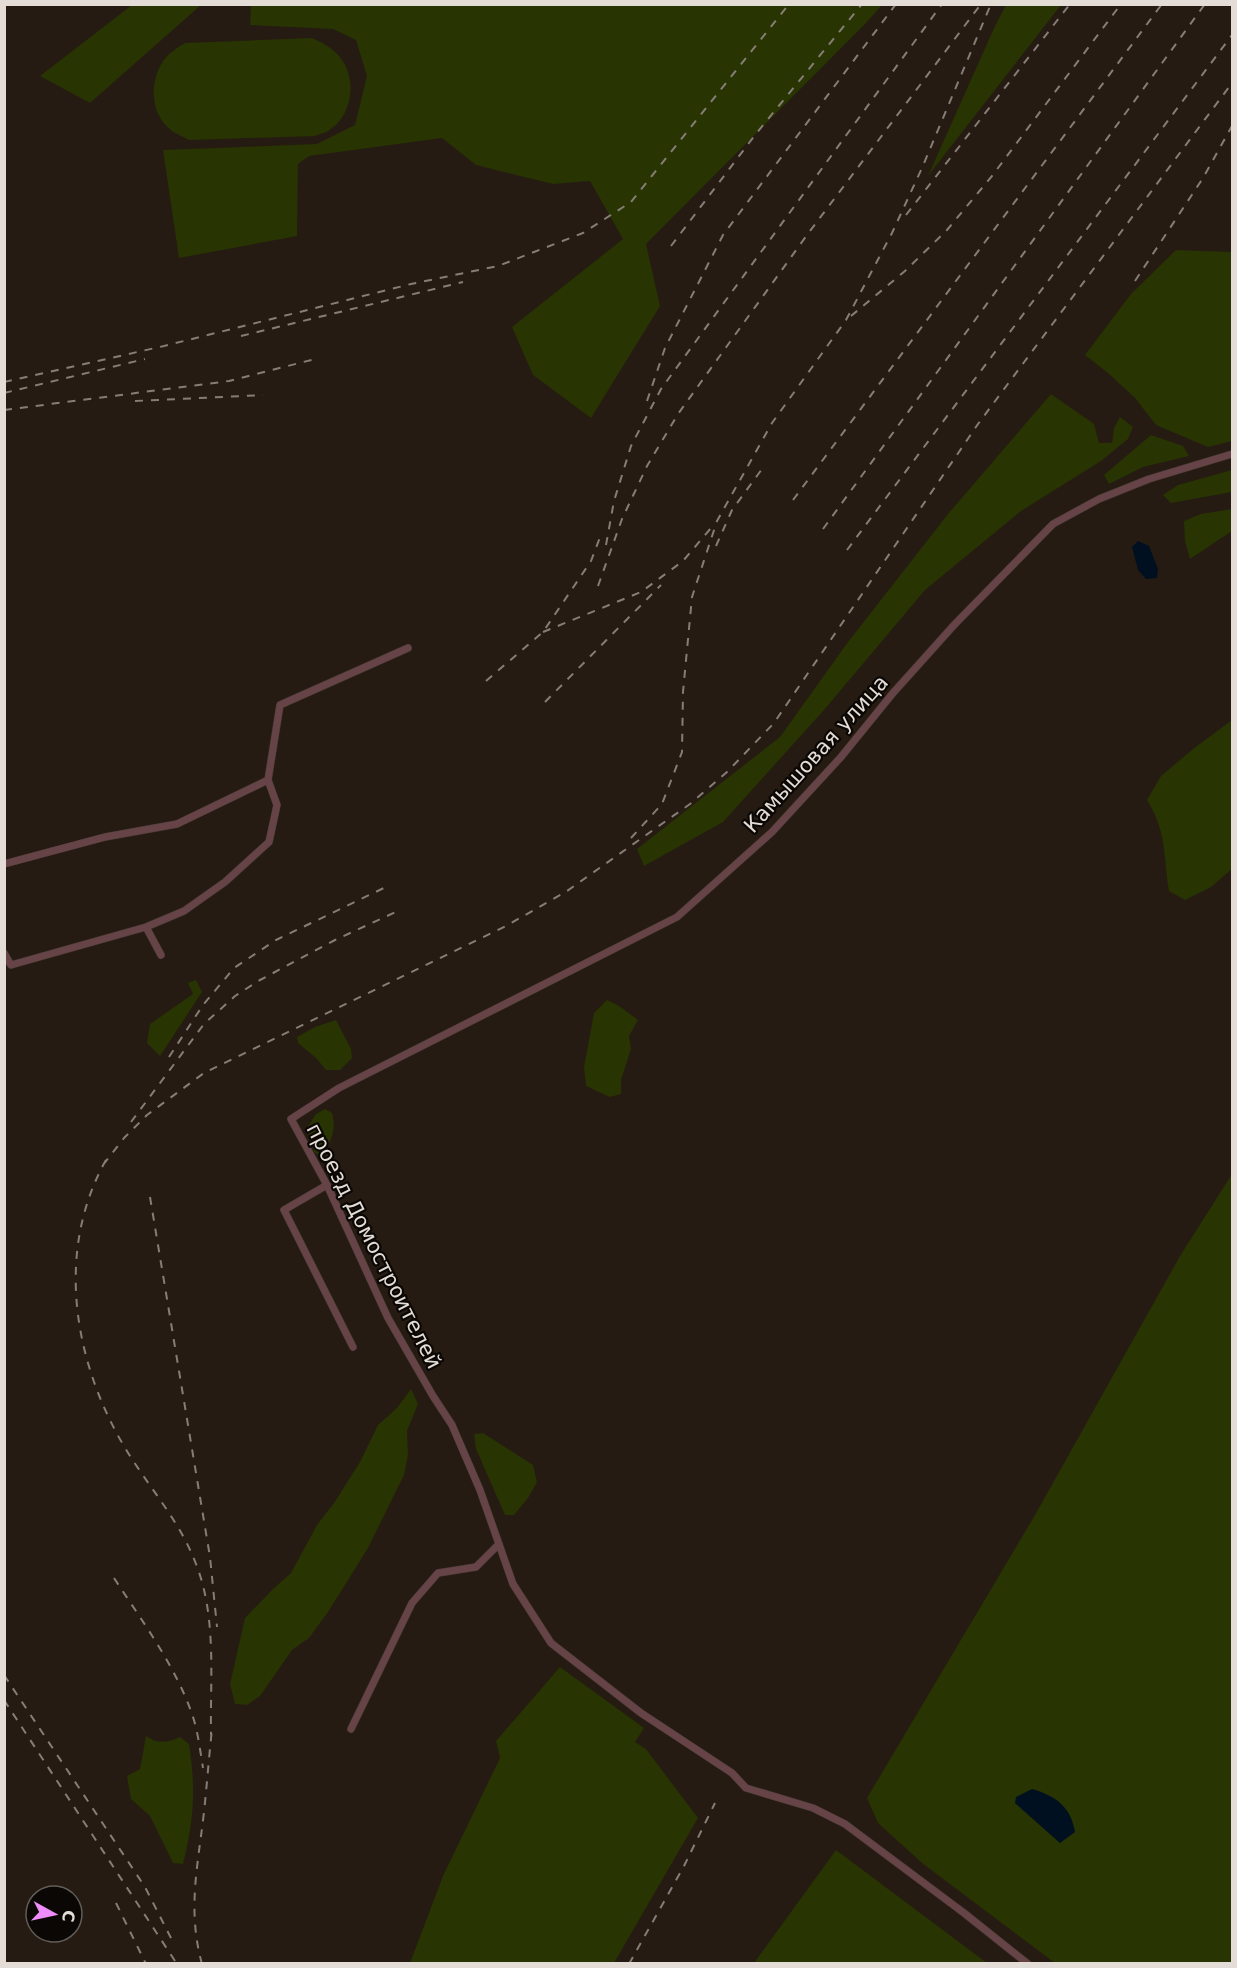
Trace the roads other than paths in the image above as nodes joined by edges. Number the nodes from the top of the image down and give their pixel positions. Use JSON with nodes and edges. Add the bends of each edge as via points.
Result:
{"nodes":[{"id":1,"x":1233,"y":454,"type":"edge"},
{"id":2,"x":408,"y":648,"type":"dead end"},
{"id":3,"x":268,"y":780,"type":"junction"},
{"id":4,"x":4,"y":864,"type":"edge"},
{"id":5,"x":146,"y":927,"type":"junction"},
{"id":6,"x":4,"y":953,"type":"edge"},
{"id":7,"x":161,"y":955,"type":"dead end"},
{"id":8,"x":291,"y":1119,"type":"joint"},
{"id":9,"x":327,"y":1185,"type":"junction"},
{"id":10,"x":352,"y":1347,"type":"dead end"},
{"id":11,"x":499,"y":1544,"type":"junction"},
{"id":12,"x":351,"y":1729,"type":"dead end"},
{"id":13,"x":1028,"y":1964,"type":"edge"}],
"edges":[{"from":1,"to":8,"type":"street","name":"Камышовая улица","via":[[1149,479],[1099,499],[1053,524],[955,624],[772,832],[677,917],[339,1088]]},
{"from":2,"to":3,"type":"street","via":[[280,705]]},
{"from":3,"to":4,"type":"street","via":[[177,824],[105,837]]},
{"from":3,"to":5,"type":"street","via":[[277,805],[269,842],[225,882],[184,911]]},
{"from":5,"to":6,"type":"street","via":[[11,965]]},
{"from":5,"to":7,"type":"street"},
{"from":8,"to":9,"type":"street","name":"проезд Домостроителей"},
{"from":9,"to":10,"type":"street","via":[[284,1210]]},
{"from":9,"to":11,"type":"street","name":"проезд Домостроителей","via":[[388,1318],[452,1425]]},
{"from":11,"to":12,"type":"street","via":[[476,1567],[438,1573],[412,1603]]},
{"from":11,"to":13,"type":"street","name":"проезд Домостроителей","via":[[513,1584],[551,1643],[641,1713],[732,1773],[746,1788],[813,1808],[845,1824]]}]}
